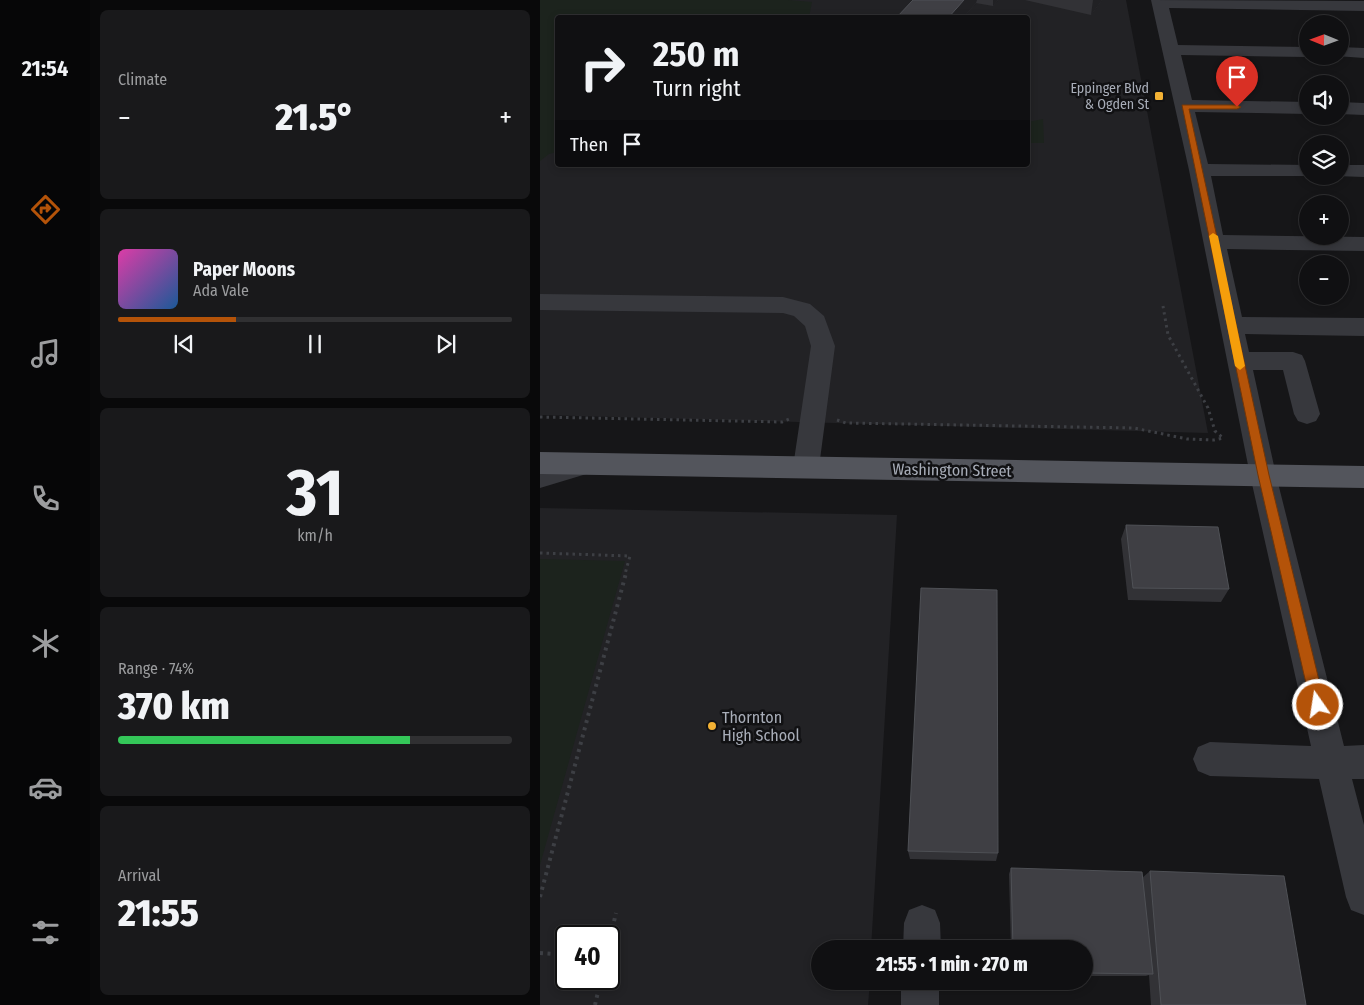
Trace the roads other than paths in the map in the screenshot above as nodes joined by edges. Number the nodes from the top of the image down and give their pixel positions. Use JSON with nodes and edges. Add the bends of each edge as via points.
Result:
{"nodes":[{"id":1,"x":1159,"y":2,"type":"edge"},
{"id":2,"x":1364,"y":6,"type":"edge"},
{"id":3,"x":1171,"y":50,"type":"junction"},
{"id":4,"x":1299,"y":52,"type":"edge"},
{"id":5,"x":1349,"y":52,"type":"edge"},
{"id":6,"x":1364,"y":53,"type":"edge"},
{"id":7,"x":1185,"y":106,"type":"junction"},
{"id":8,"x":1299,"y":108,"type":"edge"},
{"id":9,"x":1349,"y":108,"type":"edge"},
{"id":10,"x":1364,"y":109,"type":"edge"},
{"id":11,"x":1199,"y":170,"type":"junction"},
{"id":12,"x":1299,"y":171,"type":"edge"},
{"id":13,"x":1349,"y":171,"type":"edge"},
{"id":14,"x":1364,"y":171,"type":"edge"},
{"id":15,"x":1214,"y":242,"type":"junction"},
{"id":16,"x":1364,"y":244,"type":"edge"},
{"id":17,"x":540,"y":302,"type":"edge"},
{"id":18,"x":1232,"y":325,"type":"junction"},
{"id":19,"x":1285,"y":326,"type":"junction"},
{"id":20,"x":1364,"y":327,"type":"edge"},
{"id":21,"x":1239,"y":361,"type":"junction"},
{"id":22,"x":1293,"y":361,"type":"junction"},
{"id":23,"x":1307,"y":414,"type":"dead end"},
{"id":24,"x":540,"y":462,"type":"edge"},
{"id":25,"x":584,"y":464,"type":"junction"},
{"id":26,"x":806,"y":467,"type":"junction"},
{"id":27,"x":1263,"y":475,"type":"junction"},
{"id":28,"x":540,"y":477,"type":"edge"},
{"id":29,"x":1364,"y":477,"type":"edge"},
{"id":30,"x":1210,"y":759,"type":"dead end"},
{"id":31,"x":1348,"y":762,"type":"edge"},
{"id":32,"x":1364,"y":897,"type":"edge"},
{"id":33,"x":920,"y":990,"type":"edge"},
{"id":34,"x":920,"y":1005,"type":"edge"}],
"edges":[{"from":1,"to":2,"type":"street"},
{"from":1,"to":3,"type":"street"},
{"from":3,"to":4,"type":"street"},
{"from":3,"to":7,"type":"street"},
{"from":5,"to":6,"type":"street"},
{"from":7,"to":8,"type":"street"},
{"from":7,"to":11,"type":"street"},
{"from":9,"to":10,"type":"street"},
{"from":11,"to":12,"type":"street"},
{"from":11,"to":15,"type":"street"},
{"from":13,"to":14,"type":"street"},
{"from":15,"to":16,"type":"street"},
{"from":15,"to":18,"type":"street"},
{"from":17,"to":26,"type":"street","via":[[782,305],[802,310],[816,322],[823,346]]},
{"from":18,"to":19,"type":"street"},
{"from":18,"to":21,"type":"street"},
{"from":19,"to":20,"type":"street"},
{"from":19,"to":22,"type":"street"},
{"from":21,"to":22,"type":"street"},
{"from":21,"to":27,"type":"street"},
{"from":22,"to":23,"type":"street"},
{"from":24,"to":25,"type":"main road","name":"Washington Street"},
{"from":25,"to":26,"type":"main road","name":"Washington Street"},
{"from":25,"to":28,"type":"street"},
{"from":26,"to":27,"type":"main road","name":"Washington Street"},
{"from":27,"to":29,"type":"main road","name":"Washington Street"},
{"from":27,"to":31,"type":"street"},
{"from":30,"to":31,"type":"street"},
{"from":31,"to":32,"type":"street"},
{"from":33,"to":34,"type":"street"}]}
